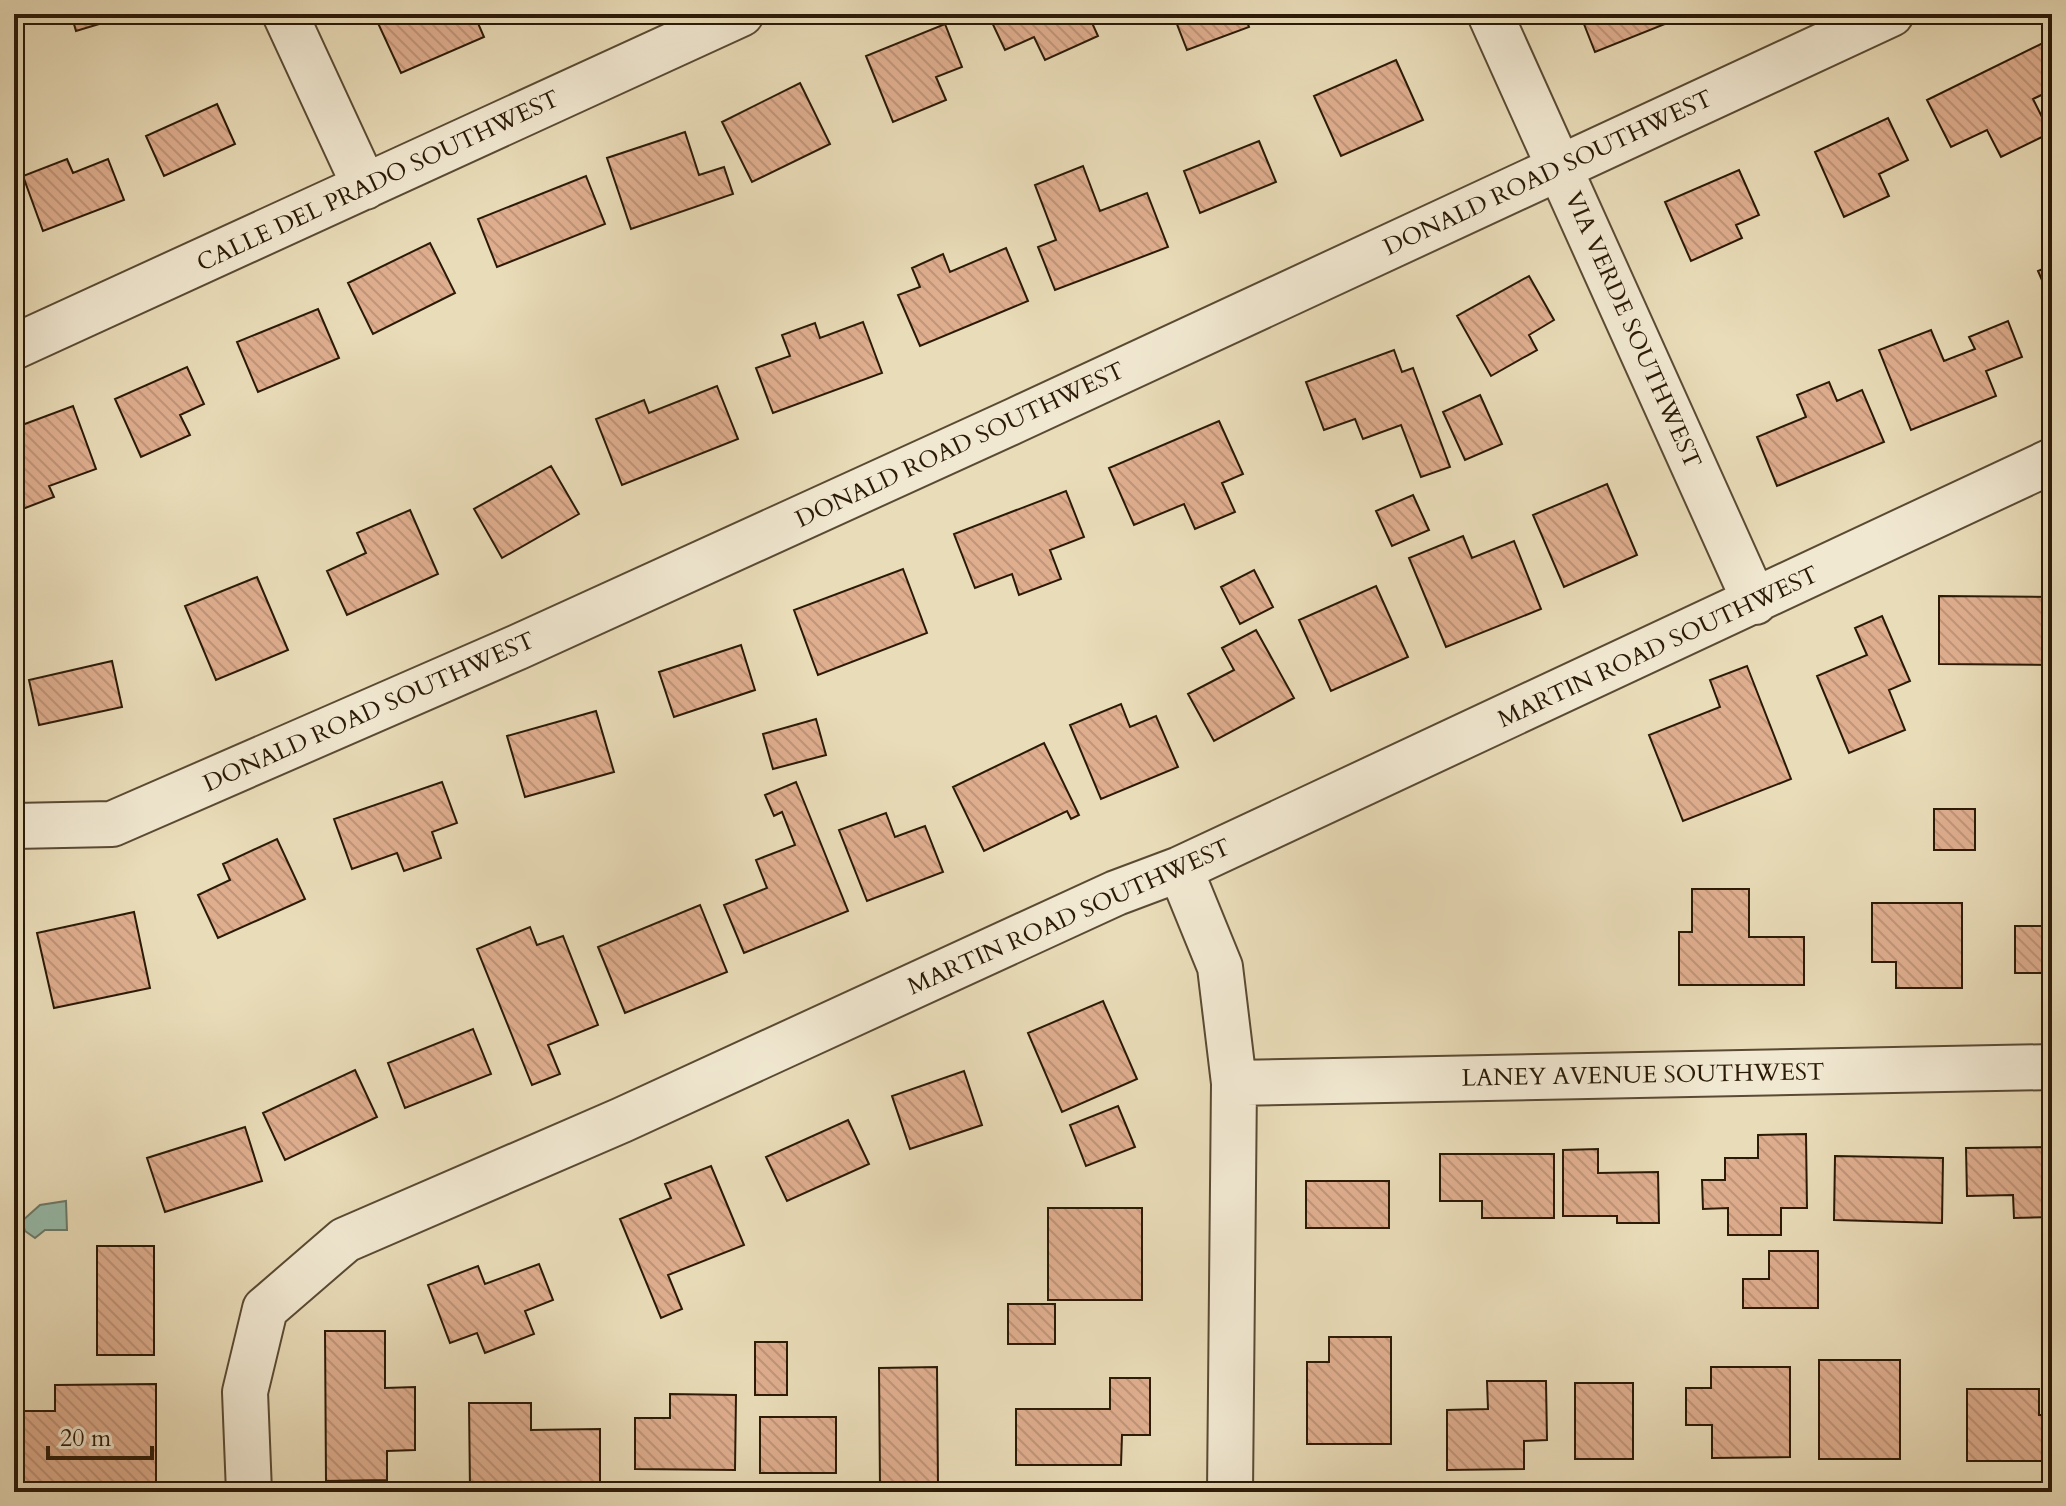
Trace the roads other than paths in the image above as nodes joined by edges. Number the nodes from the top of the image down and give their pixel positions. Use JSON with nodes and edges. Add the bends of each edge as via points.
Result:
{"nodes":[{"id":1,"x":285,"y":14,"type":"edge"},
{"id":2,"x":741,"y":14,"type":"edge"},
{"id":3,"x":1490,"y":14,"type":"edge"},
{"id":4,"x":1891,"y":14,"type":"edge"},
{"id":5,"x":1559,"y":167,"type":"junction"},
{"id":6,"x":365,"y":187,"type":"junction"},
{"id":7,"x":14,"y":347,"type":"edge"},
{"id":8,"x":2052,"y":461,"type":"edge"},
{"id":9,"x":1755,"y":602,"type":"junction"},
{"id":10,"x":14,"y":826,"type":"edge"},
{"id":11,"x":1180,"y":869,"type":"junction"},
{"id":12,"x":2052,"y":1067,"type":"edge"},
{"id":13,"x":1234,"y":1083,"type":"junction"},
{"id":14,"x":249,"y":1492,"type":"edge"},
{"id":15,"x":1230,"y":1492,"type":"edge"}],
"edges":[{"from":1,"to":6,"type":"street"},
{"from":2,"to":6,"type":"street","name":"CALLE DEL PRADO SOUTHWEST"},
{"from":3,"to":5,"type":"street","name":"VIA VERDE SOUTHWEST"},
{"from":4,"to":5,"type":"street","name":"DONALD ROAD SOUTHWEST"},
{"from":5,"to":9,"type":"street","name":"VIA VERDE SOUTHWEST"},
{"from":5,"to":10,"type":"street","name":"DONALD ROAD SOUTHWEST","via":[[518,647],[112,824]]},
{"from":6,"to":7,"type":"street","name":"CALLE DEL PRADO SOUTHWEST"},
{"from":8,"to":9,"type":"street","name":"MARTIN ROAD SOUTHWEST"},
{"from":9,"to":11,"type":"street","name":"MARTIN ROAD SOUTHWEST"},
{"from":11,"to":13,"type":"street","via":[[1220,967]]},
{"from":11,"to":14,"type":"street","name":"MARTIN ROAD SOUTHWEST","via":[[1116,893],[622,1120],[345,1240],[265,1309],[245,1392]]},
{"from":12,"to":13,"type":"street","name":"LANEY AVENUE SOUTHWEST"},
{"from":13,"to":15,"type":"street"}]}
